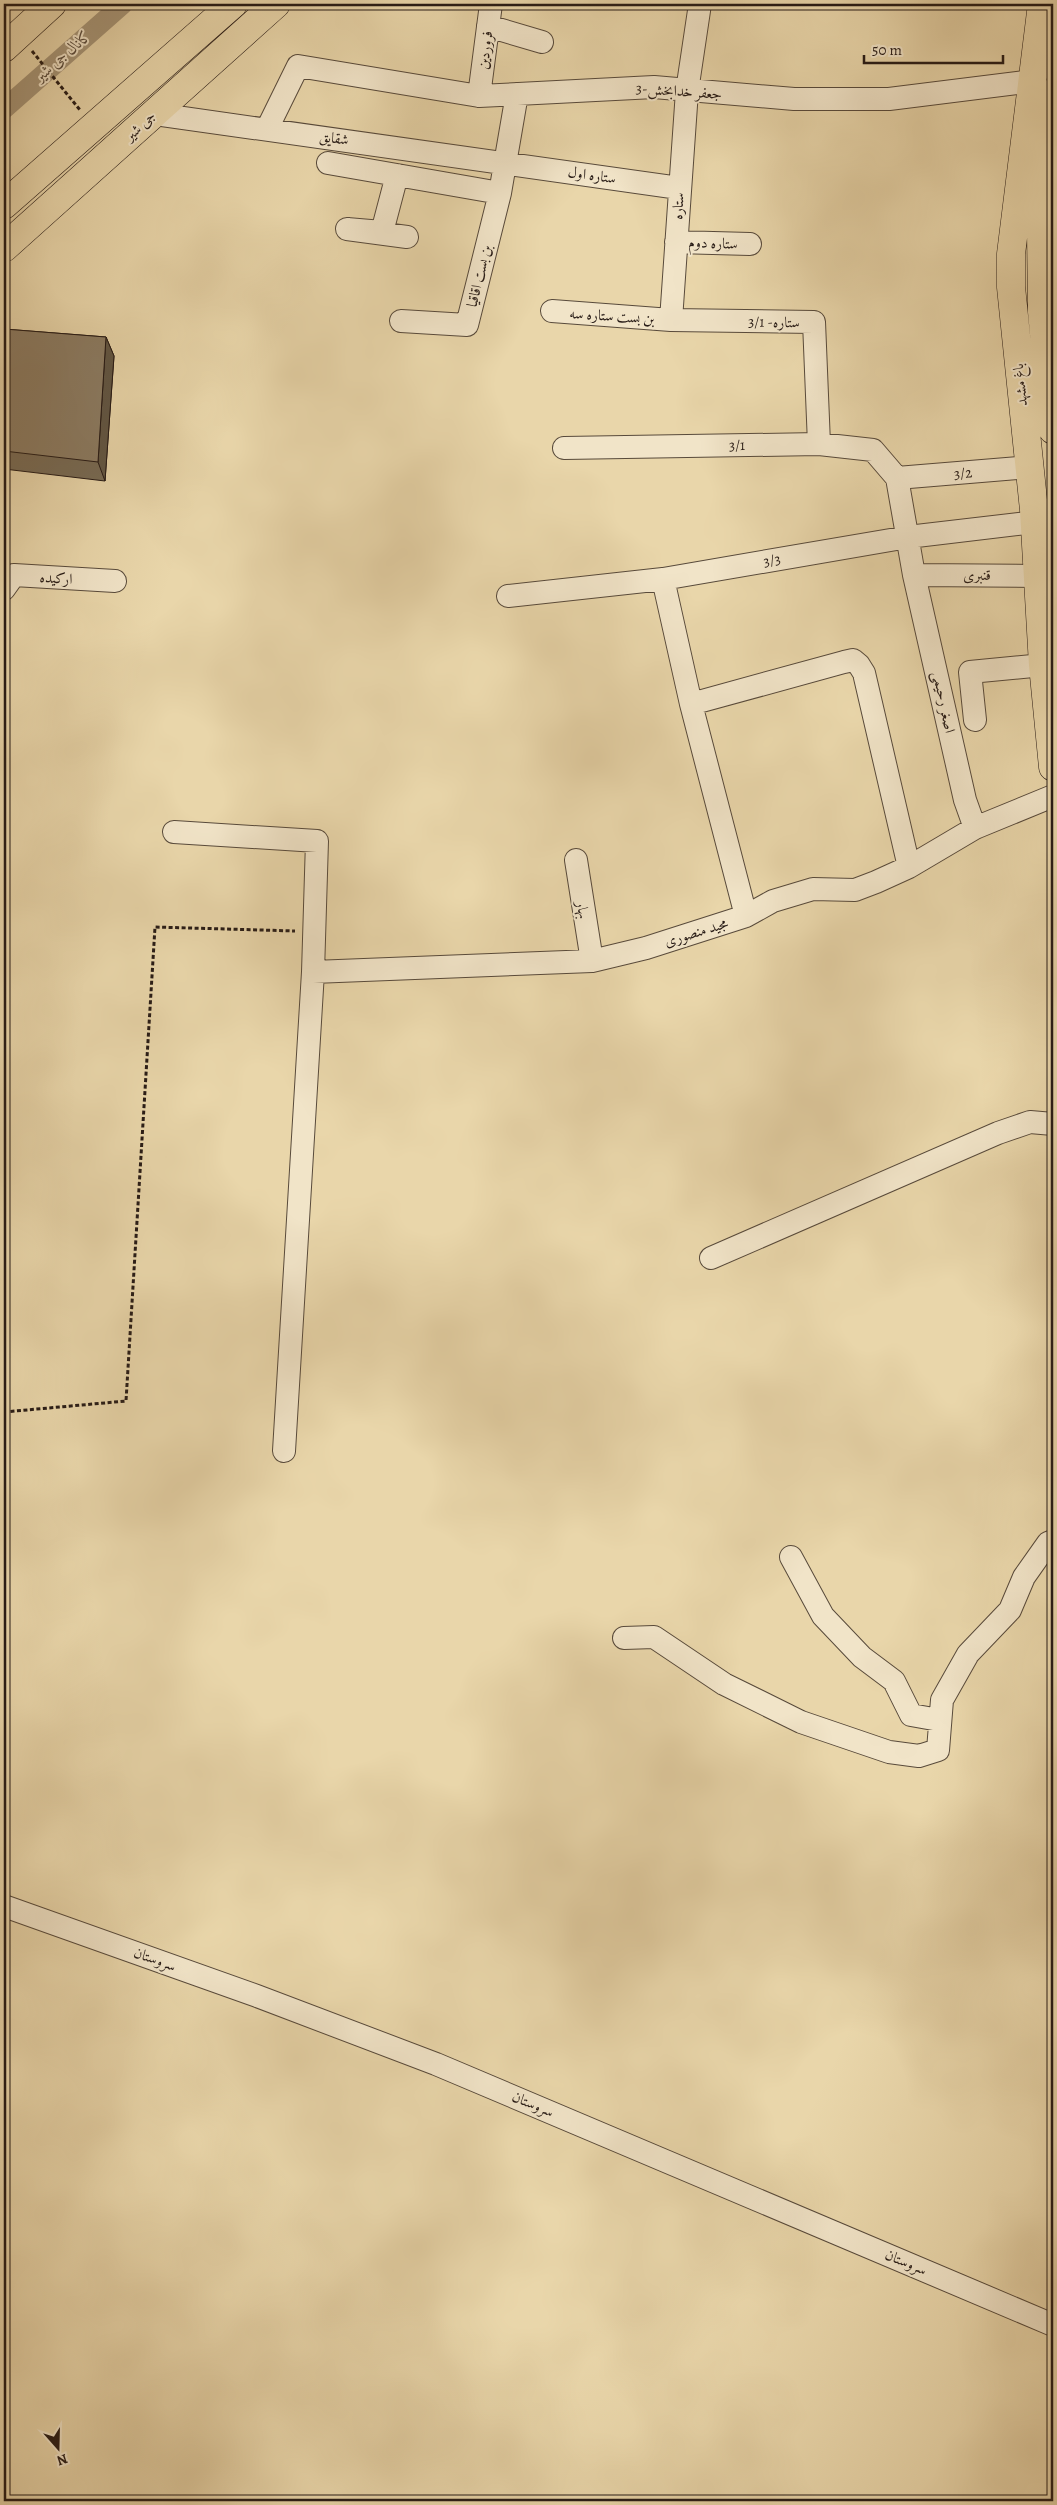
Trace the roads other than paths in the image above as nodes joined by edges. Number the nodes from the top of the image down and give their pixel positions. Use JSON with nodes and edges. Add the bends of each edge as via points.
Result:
{"nodes":[{"id":1,"x":52,"y":4,"type":"edge"},
{"id":2,"x":233,"y":4,"type":"edge"},
{"id":3,"x":276,"y":4,"type":"edge"},
{"id":4,"x":491,"y":4,"type":"edge"},
{"id":5,"x":700,"y":4,"type":"edge"},
{"id":6,"x":1042,"y":4,"type":"edge"},
{"id":7,"x":488,"y":26,"type":"junction"},
{"id":8,"x":11,"y":42,"type":"edge"},
{"id":9,"x":542,"y":42,"type":"dead end"},
{"id":10,"x":1043,"y":87,"type":"edge"},
{"id":11,"x":687,"y":91,"type":"junction"},
{"id":12,"x":517,"y":94,"type":"junction"},
{"id":13,"x":479,"y":96,"type":"junction"},
{"id":14,"x":162,"y":115,"type":"dead end"},
{"id":15,"x":267,"y":129,"type":"junction"},
{"id":16,"x":506,"y":162,"type":"junction"},
{"id":17,"x":328,"y":163,"type":"dead end"},
{"id":18,"x":397,"y":175,"type":"junction"},
{"id":19,"x":679,"y":188,"type":"junction"},
{"id":20,"x":500,"y":193,"type":"junction"},
{"id":21,"x":4,"y":206,"type":"edge"},
{"id":22,"x":407,"y":236,"type":"dead end"},
{"id":23,"x":676,"y":242,"type":"junction"},
{"id":24,"x":750,"y":244,"type":"dead end"},
{"id":25,"x":4,"y":248,"type":"edge"},
{"id":26,"x":1047,"y":285,"type":"edge"},
{"id":27,"x":552,"y":311,"type":"dead end"},
{"id":28,"x":672,"y":320,"type":"junction"},
{"id":29,"x":402,"y":321,"type":"dead end"},
{"id":30,"x":1044,"y":346,"type":"junction"},
{"id":31,"x":1017,"y":352,"type":"junction"},
{"id":32,"x":1050,"y":373,"type":"edge"},
{"id":33,"x":1051,"y":403,"type":"junction"},
{"id":34,"x":1022,"y":407,"type":"junction"},
{"id":35,"x":1053,"y":430,"type":"edge"},
{"id":36,"x":819,"y":444,"type":"junction"},
{"id":37,"x":564,"y":448,"type":"dead end"},
{"id":38,"x":1029,"y":467,"type":"junction"},
{"id":39,"x":897,"y":478,"type":"junction"},
{"id":40,"x":1034,"y":522,"type":"junction"},
{"id":41,"x":908,"y":537,"type":"junction"},
{"id":42,"x":914,"y":575,"type":"junction"},
{"id":43,"x":1039,"y":576,"type":"junction"},
{"id":44,"x":663,"y":579,"type":"junction"},
{"id":45,"x":116,"y":581,"type":"dead end"},
{"id":46,"x":4,"y":589,"type":"edge"},
{"id":47,"x":508,"y":596,"type":"dead end"},
{"id":48,"x":1044,"y":665,"type":"junction"},
{"id":49,"x":691,"y":704,"type":"junction"},
{"id":50,"x":975,"y":720,"type":"dead end"},
{"id":51,"x":1053,"y":767,"type":"edge"},
{"id":52,"x":1053,"y":796,"type":"edge"},
{"id":53,"x":975,"y":828,"type":"junction"},
{"id":54,"x":174,"y":832,"type":"dead end"},
{"id":55,"x":576,"y":860,"type":"dead end"},
{"id":56,"x":909,"y":867,"type":"junction"},
{"id":57,"x":746,"y":916,"type":"junction"},
{"id":58,"x":592,"y":961,"type":"junction"},
{"id":59,"x":313,"y":972,"type":"junction"},
{"id":60,"x":1053,"y":1124,"type":"edge"},
{"id":61,"x":711,"y":1258,"type":"dead end"},
{"id":62,"x":284,"y":1451,"type":"dead end"},
{"id":63,"x":1052,"y":1545,"type":"edge"},
{"id":64,"x":791,"y":1557,"type":"dead end"},
{"id":65,"x":624,"y":1638,"type":"dead end"},
{"id":66,"x":939,"y":1720,"type":"junction"},
{"id":67,"x":4,"y":1906,"type":"edge"},
{"id":68,"x":1053,"y":2325,"type":"edge"}],
"edges":[{"from":1,"to":8,"type":"main road"},
{"from":2,"to":21,"type":"main road","name":"جی شیر"},
{"from":3,"to":25,"type":"main road","name":"جی شیر"},
{"from":4,"to":7,"type":"street","name":"فروردین"},
{"from":5,"to":11,"type":"street","name":"ستاره"},
{"from":6,"to":10,"type":"main road","name":"باغ مشهد"},
{"from":7,"to":9,"type":"street"},
{"from":7,"to":13,"type":"street","name":"فروردین"},
{"from":10,"to":11,"type":"street","name":"جعفر خدابخش-3","via":[[889,99],[794,99]]},
{"from":10,"to":26,"type":"main road","name":"باغ مشهد","via":[[1041,230]]},
{"from":10,"to":31,"type":"main road","name":"باغ مشهد","via":[[1011,254]]},
{"from":11,"to":12,"type":"street","name":"جعفر خدابخش-3","via":[[654,87]]},
{"from":11,"to":19,"type":"street","name":"ستاره"},
{"from":12,"to":13,"type":"street","name":"جعفر خدابخش-3"},
{"from":12,"to":16,"type":"street"},
{"from":13,"to":15,"type":"street","name":"جعفر خدابخش-3","via":[[298,66]]},
{"from":14,"to":15,"type":"street","name":"شقایق"},
{"from":15,"to":16,"type":"street","name":"شقایق"},
{"from":16,"to":19,"type":"street","name":"ستاره اول"},
{"from":16,"to":20,"type":"street"},
{"from":17,"to":18,"type":"street"},
{"from":18,"to":20,"type":"street"},
{"from":18,"to":22,"type":"street","via":[[382,232],[347,229]]},
{"from":19,"to":23,"type":"street","name":"ستاره"},
{"from":20,"to":29,"type":"street","name":"بن بست اقاقیا","via":[[467,325]]},
{"from":23,"to":24,"type":"street","name":"ستاره دوم"},
{"from":23,"to":28,"type":"street","name":"ستاره"},
{"from":26,"to":30,"type":"main road","name":"باغ مشهد"},
{"from":27,"to":28,"type":"street","name":"بن بست ستاره سه"},
{"from":28,"to":36,"type":"street","name":"ستاره- 3/1","via":[[814,322]]},
{"from":30,"to":31,"type":"main road","via":[[1032,356]]},
{"from":30,"to":32,"type":"main road","name":"باغ مشهد"},
{"from":31,"to":34,"type":"main road","name":"باغ مشهد"},
{"from":32,"to":33,"type":"main road","name":"باغ مشهد"},
{"from":33,"to":34,"type":"main road","via":[[1044,397],[1035,396]]},
{"from":33,"to":35,"type":"main road","name":"باغ مشهد"},
{"from":34,"to":38,"type":"main road","name":"باغ مشهد"},
{"from":36,"to":37,"type":"street","name":"3/1"},
{"from":36,"to":39,"type":"street","name":"3/1","via":[[874,450]]},
{"from":38,"to":39,"type":"street","name":"3/2"},
{"from":38,"to":40,"type":"main road","name":"باغ مشهد"},
{"from":39,"to":41,"type":"street"},
{"from":40,"to":41,"type":"street","name":"3/3"},
{"from":40,"to":43,"type":"main road","name":"باغ مشهد"},
{"from":41,"to":42,"type":"street","name":"اصغر رحیمی"},
{"from":41,"to":44,"type":"street","name":"3/3"},
{"from":42,"to":43,"type":"street","name":"قنبری"},
{"from":42,"to":53,"type":"street","name":"اصغر رحیمی","via":[[965,800]]},
{"from":43,"to":48,"type":"main road","name":"باغ مشهد"},
{"from":44,"to":47,"type":"street","name":"3/3"},
{"from":44,"to":49,"type":"street"},
{"from":45,"to":46,"type":"street","name":"ارکیده","via":[[14,575]]},
{"from":48,"to":50,"type":"street","via":[[970,672]]},
{"from":48,"to":51,"type":"main road","name":"باغ مشهد"},
{"from":49,"to":56,"type":"street","via":[[844,662],[853,660],[860,665]]},
{"from":49,"to":57,"type":"street"},
{"from":52,"to":53,"type":"street","name":"مجید منصوری"},
{"from":53,"to":56,"type":"street","name":"مجید منصوری"},
{"from":54,"to":59,"type":"street","via":[[317,841]]},
{"from":55,"to":58,"type":"street","name":"بهار"},
{"from":56,"to":57,"type":"street","name":"مجید منصوری","via":[[855,890],[813,889],[789,896]]},
{"from":57,"to":58,"type":"street","name":"مجید منصوری","via":[[646,948]]},
{"from":58,"to":59,"type":"street","name":"مجید منصوری"},
{"from":59,"to":62,"type":"street"},
{"from":60,"to":61,"type":"street","via":[[1030,1122],[998,1133]]},
{"from":63,"to":66,"type":"street","via":[[1024,1577],[1010,1610],[968,1654],[942,1700]]},
{"from":64,"to":66,"type":"street","via":[[823,1616],[862,1657],[894,1681],[911,1715]]},
{"from":65,"to":66,"type":"street","via":[[654,1637],[724,1684],[801,1722],[889,1752],[919,1756],[938,1750]]},
{"from":67,"to":68,"type":"street","name":"سروستان","via":[[436,2064]]}]}
